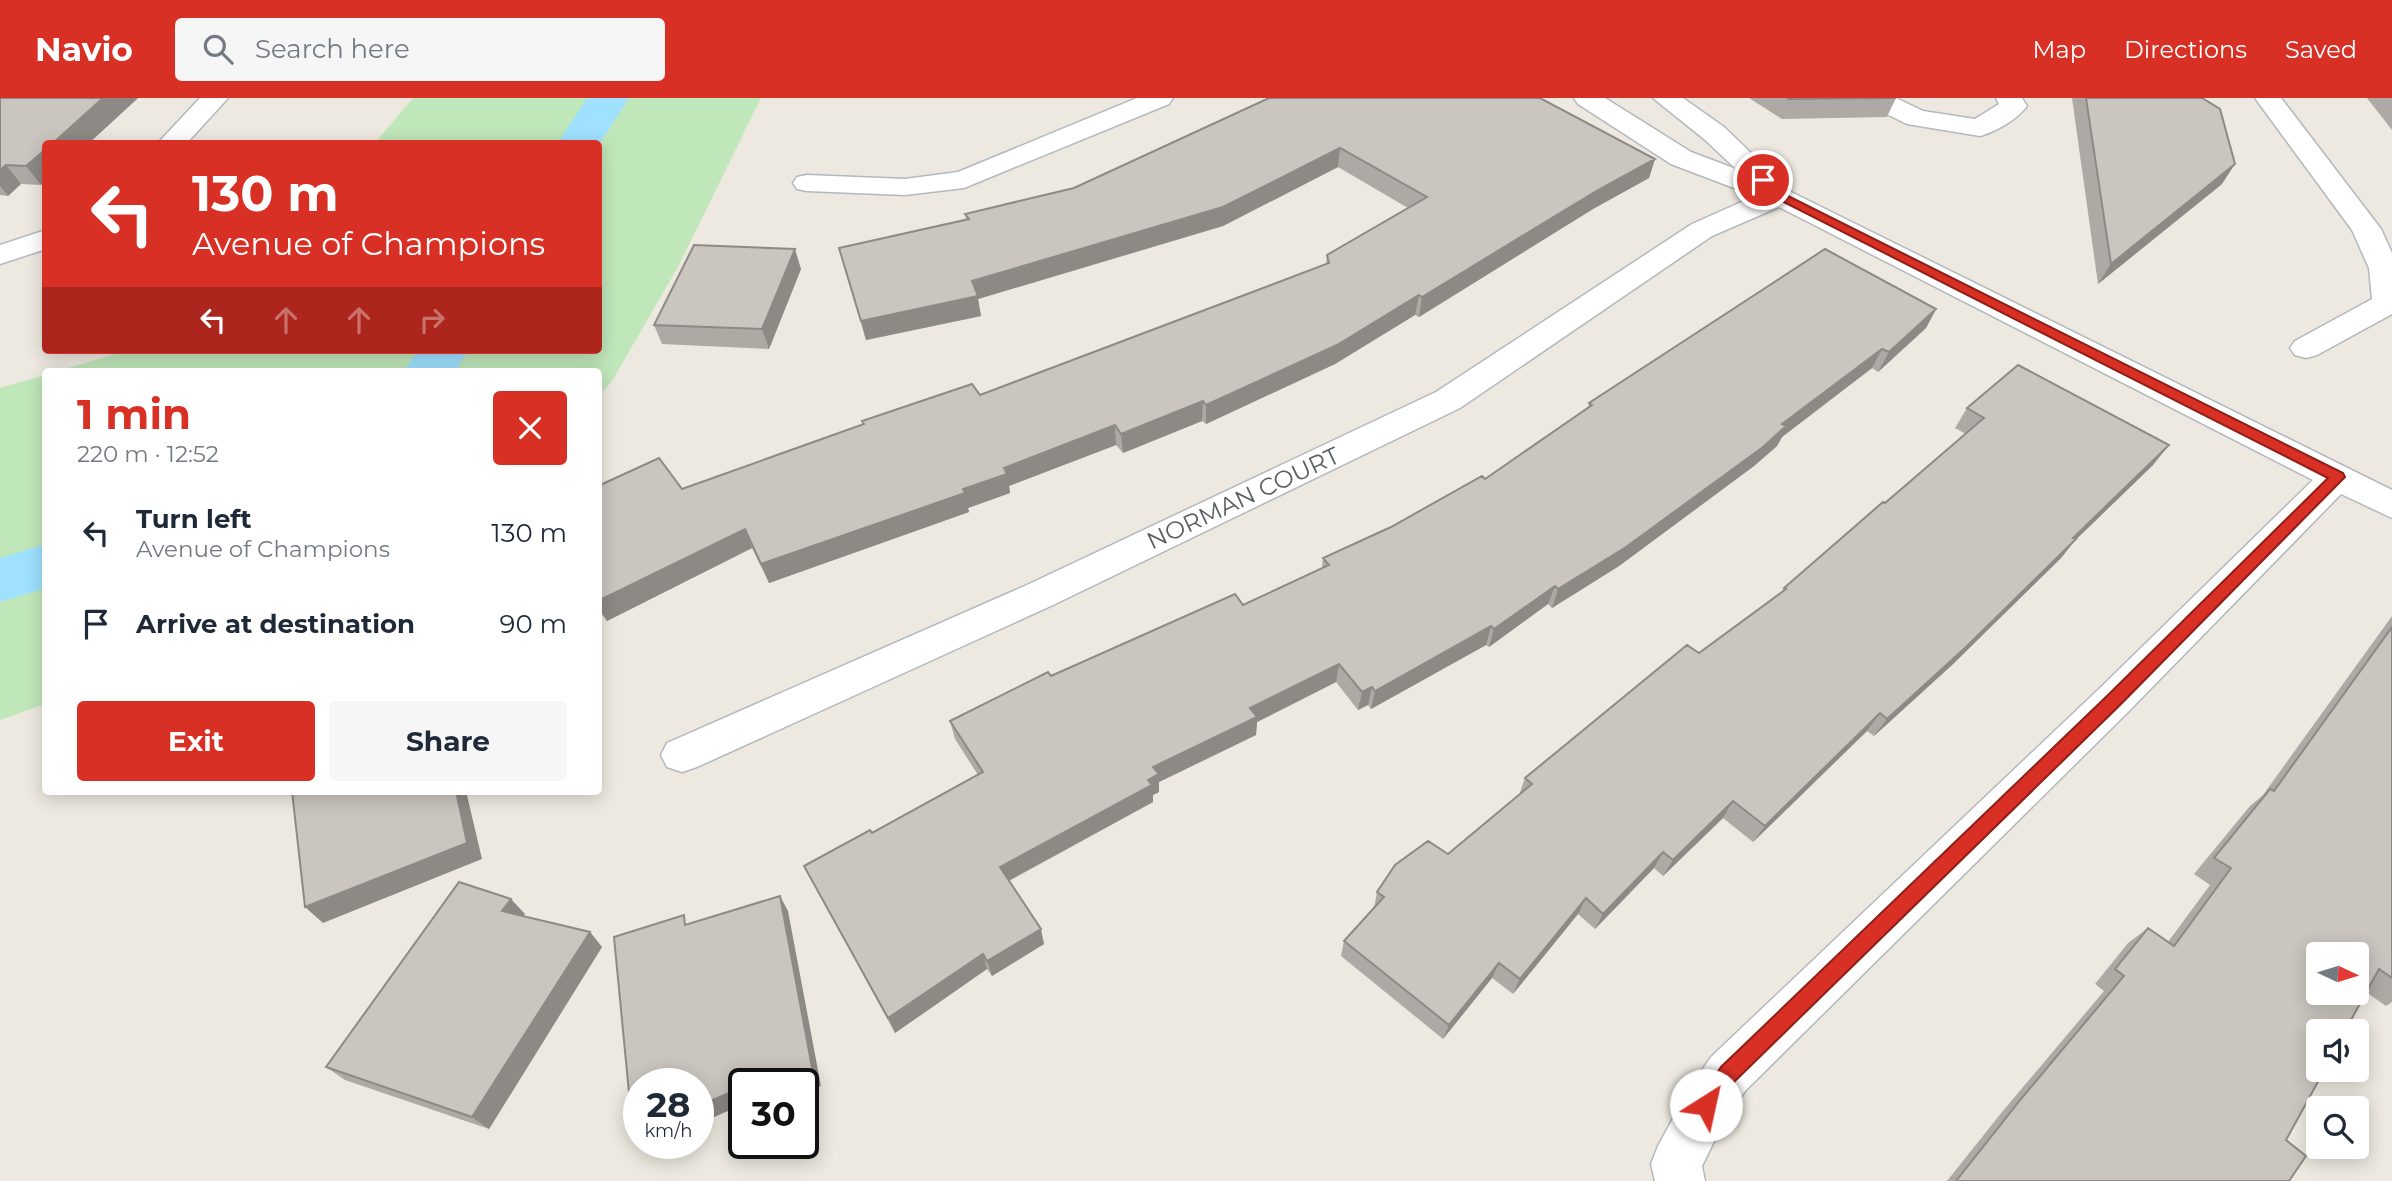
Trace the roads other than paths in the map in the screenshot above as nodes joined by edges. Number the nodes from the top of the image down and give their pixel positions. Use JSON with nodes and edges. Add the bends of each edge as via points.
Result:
{"nodes":[{"id":1,"x":215,"y":98,"type":"edge"},
{"id":2,"x":1160,"y":98,"type":"edge"},
{"id":3,"x":1587,"y":98,"type":"edge"},
{"id":4,"x":1666,"y":98,"type":"edge"},
{"id":5,"x":1875,"y":98,"type":"edge"},
{"id":6,"x":2009,"y":98,"type":"edge"},
{"id":7,"x":2268,"y":98,"type":"edge"},
{"id":8,"x":174,"y":140,"type":"edge"},
{"id":9,"x":807,"y":183,"type":"dead end"},
{"id":10,"x":1780,"y":196,"type":"junction"},
{"id":11,"x":42,"y":240,"type":"edge"},
{"id":12,"x":0,"y":255,"type":"edge"},
{"id":13,"x":2306,"y":348,"type":"dead end"},
{"id":14,"x":2337,"y":477,"type":"junction"},
{"id":15,"x":2392,"y":505,"type":"edge"},
{"id":16,"x":682,"y":755,"type":"dead end"},
{"id":17,"x":1680,"y":1181,"type":"edge"}],
"edges":[{"from":1,"to":8,"type":"street"},
{"from":2,"to":9,"type":"street","via":[[964,180],[905,187]]},
{"from":3,"to":10,"type":"street","via":[[1681,158]]},
{"from":4,"to":10,"type":"street","via":[[1714,133]]},
{"from":5,"to":6,"type":"street","via":[[1916,118],[1980,128],[2014,106]]},
{"from":7,"to":13,"type":"street","via":[[2366,229],[2384,268],[2388,303]]},
{"from":10,"to":14,"type":"street"},
{"from":10,"to":16,"type":"street","name":"NORMAN COURT","via":[[1703,230],[1448,400],[1040,595]]},
{"from":11,"to":12,"type":"street"},
{"from":14,"to":15,"type":"street"},
{"from":14,"to":17,"type":"street","via":[[1728,1074],[1706,1105],[1676,1164]]}]}
